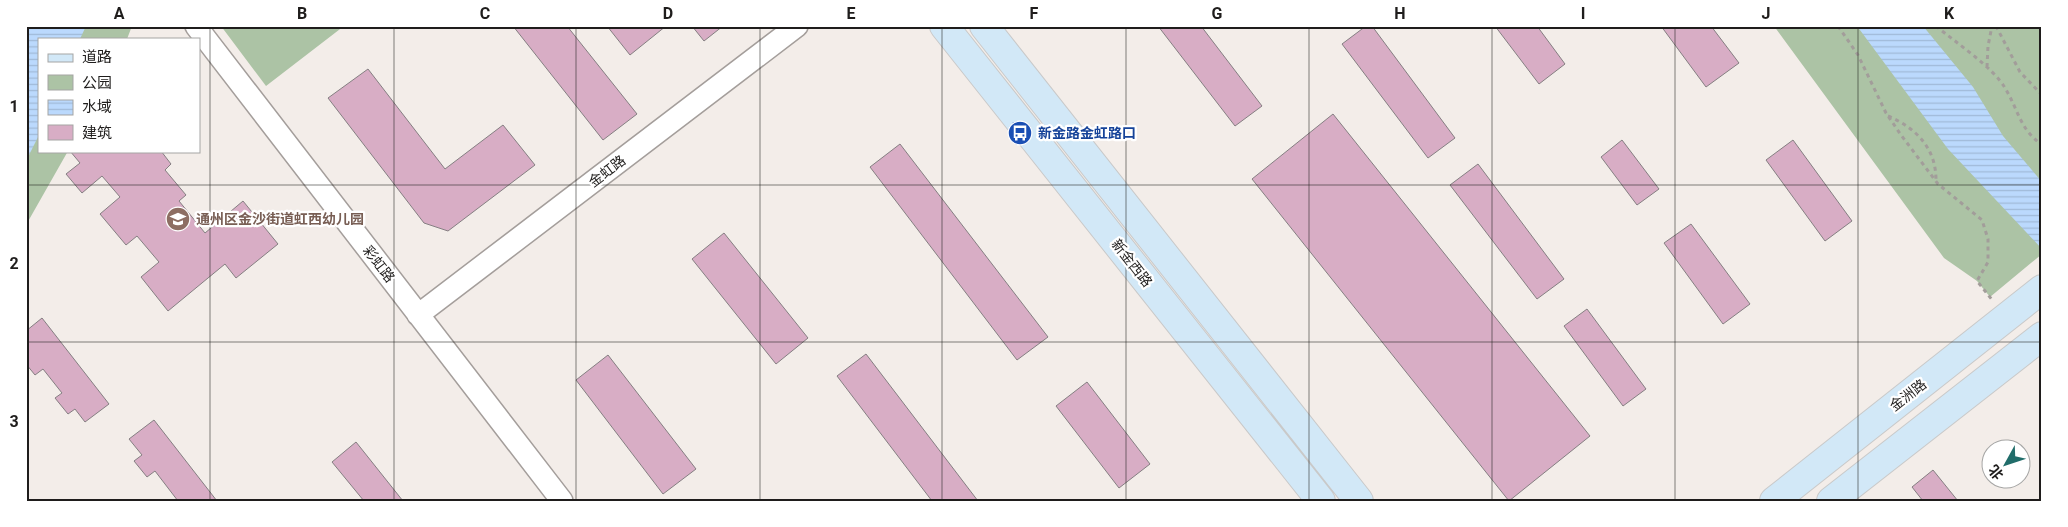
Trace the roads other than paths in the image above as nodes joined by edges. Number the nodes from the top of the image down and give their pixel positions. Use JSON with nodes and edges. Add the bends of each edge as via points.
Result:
{"nodes":[{"id":1,"x":196,"y":26,"type":"edge"},
{"id":2,"x":797,"y":26,"type":"edge"},
{"id":3,"x":944,"y":26,"type":"edge"},
{"id":4,"x":984,"y":26,"type":"edge"},
{"id":5,"x":2042,"y":289,"type":"edge"},
{"id":6,"x":418,"y":315,"type":"junction"},
{"id":7,"x":2042,"y":336,"type":"edge"},
{"id":8,"x":562,"y":501,"type":"edge"},
{"id":9,"x":1321,"y":501,"type":"edge"},
{"id":10,"x":1359,"y":501,"type":"edge"},
{"id":11,"x":1774,"y":501,"type":"edge"},
{"id":12,"x":1831,"y":501,"type":"edge"}],
"edges":[{"from":1,"to":6,"type":"street","name":"彩虹路"},
{"from":2,"to":6,"type":"street","name":"金虹路"},
{"from":3,"to":9,"type":"main road","name":"新金西路"},
{"from":4,"to":10,"type":"main road"},
{"from":5,"to":11,"type":"main road","name":"金洲路"},
{"from":6,"to":8,"type":"street","name":"彩虹路"},
{"from":7,"to":12,"type":"main road"}]}
